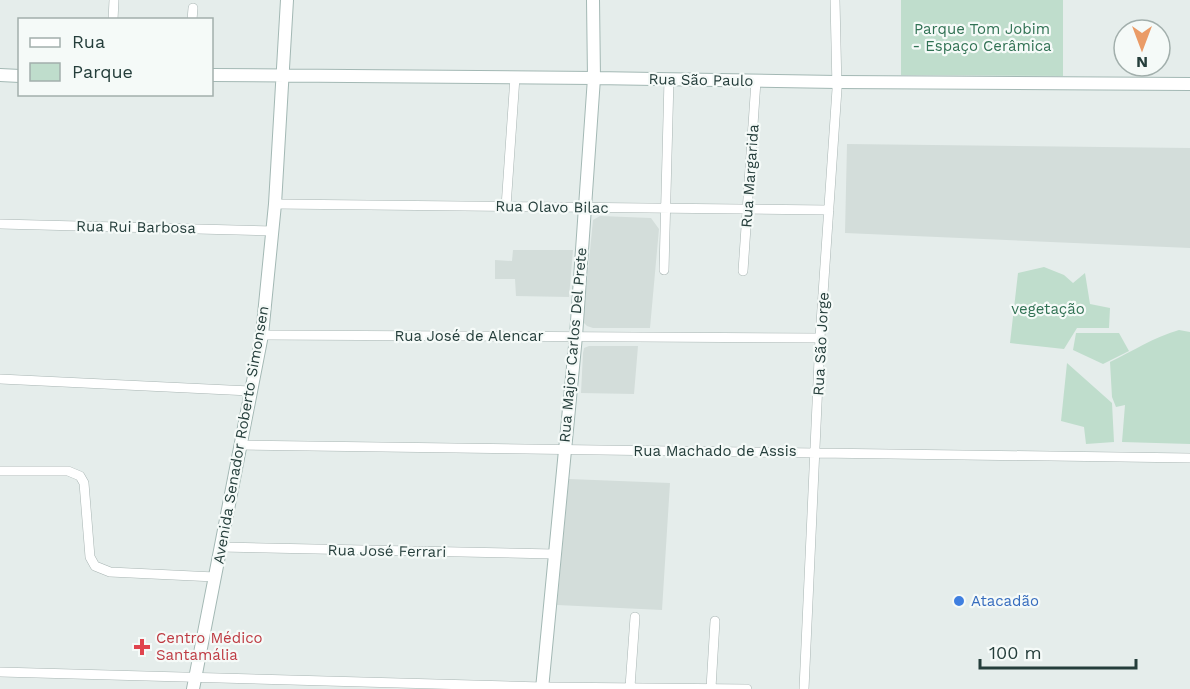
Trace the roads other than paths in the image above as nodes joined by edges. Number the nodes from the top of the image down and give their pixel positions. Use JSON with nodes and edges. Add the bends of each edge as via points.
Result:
{"nodes":[{"id":1,"x":114,"y":0,"type":"edge"},
{"id":2,"x":287,"y":0,"type":"edge"},
{"id":3,"x":593,"y":0,"type":"edge"},
{"id":4,"x":835,"y":0,"type":"edge"},
{"id":5,"x":193,"y":8,"type":"dead end"},
{"id":6,"x":113,"y":18,"type":"edge"},
{"id":7,"x":192,"y":18,"type":"edge"},
{"id":8,"x":0,"y":75,"type":"edge"},
{"id":9,"x":213,"y":75,"type":"edge"},
{"id":10,"x":18,"y":76,"type":"edge"},
{"id":11,"x":282,"y":76,"type":"junction"},
{"id":12,"x":515,"y":77,"type":"junction"},
{"id":13,"x":594,"y":78,"type":"junction"},
{"id":14,"x":669,"y":79,"type":"junction"},
{"id":15,"x":756,"y":81,"type":"junction"},
{"id":16,"x":837,"y":82,"type":"junction"},
{"id":17,"x":1190,"y":84,"type":"edge"},
{"id":18,"x":275,"y":204,"type":"junction"},
{"id":19,"x":506,"y":207,"type":"junction"},
{"id":20,"x":585,"y":208,"type":"junction"},
{"id":21,"x":666,"y":208,"type":"junction"},
{"id":22,"x":748,"y":209,"type":"junction"},
{"id":23,"x":829,"y":210,"type":"junction"},
{"id":24,"x":0,"y":224,"type":"edge"},
{"id":25,"x":272,"y":231,"type":"junction"},
{"id":26,"x":664,"y":270,"type":"dead end"},
{"id":27,"x":743,"y":271,"type":"dead end"},
{"id":28,"x":262,"y":335,"type":"junction"},
{"id":29,"x":576,"y":336,"type":"junction"},
{"id":30,"x":820,"y":339,"type":"junction"},
{"id":31,"x":0,"y":379,"type":"edge"},
{"id":32,"x":250,"y":391,"type":"junction"},
{"id":33,"x":239,"y":445,"type":"junction"},
{"id":34,"x":564,"y":450,"type":"junction"},
{"id":35,"x":815,"y":452,"type":"junction"},
{"id":36,"x":1190,"y":458,"type":"edge"},
{"id":37,"x":0,"y":471,"type":"edge"},
{"id":38,"x":221,"y":547,"type":"junction"},
{"id":39,"x":554,"y":554,"type":"junction"},
{"id":40,"x":214,"y":577,"type":"junction"},
{"id":41,"x":635,"y":617,"type":"dead end"},
{"id":42,"x":715,"y":621,"type":"dead end"},
{"id":43,"x":0,"y":672,"type":"edge"},
{"id":44,"x":195,"y":683,"type":"edge"},
{"id":45,"x":630,"y":687,"type":"junction"},
{"id":46,"x":542,"y":688,"type":"edge"},
{"id":47,"x":711,"y":688,"type":"edge"},
{"id":48,"x":747,"y":689,"type":"edge"},
{"id":49,"x":804,"y":689,"type":"edge"}],
"edges":[{"from":1,"to":6,"type":"street"},
{"from":2,"to":11,"type":"street","name":"Avenida Senador Roberto Simonsen"},
{"from":3,"to":13,"type":"street","name":"Rua Major Carlos Del Prete"},
{"from":4,"to":16,"type":"street","name":"Rua São Jorge"},
{"from":5,"to":7,"type":"street"},
{"from":8,"to":10,"type":"street"},
{"from":9,"to":11,"type":"street","name":"Rua São Paulo"},
{"from":11,"to":12,"type":"street","name":"Rua São Paulo"},
{"from":11,"to":18,"type":"street","name":"Avenida Senador Roberto Simonsen"},
{"from":12,"to":13,"type":"street","name":"Rua São Paulo"},
{"from":12,"to":19,"type":"street"},
{"from":13,"to":14,"type":"street","name":"Rua São Paulo"},
{"from":13,"to":20,"type":"street","name":"Rua Major Carlos Del Prete"},
{"from":14,"to":15,"type":"street","name":"Rua São Paulo"},
{"from":14,"to":21,"type":"street"},
{"from":15,"to":16,"type":"street","name":"Rua São Paulo"},
{"from":15,"to":22,"type":"street","name":"Rua Margarida"},
{"from":16,"to":17,"type":"street","name":"Rua São Paulo"},
{"from":16,"to":23,"type":"street","name":"Rua São Jorge"},
{"from":18,"to":19,"type":"street","name":"Rua Olavo Bilac"},
{"from":18,"to":25,"type":"street","name":"Avenida Senador Roberto Simonsen"},
{"from":19,"to":20,"type":"street","name":"Rua Olavo Bilac"},
{"from":20,"to":21,"type":"street","name":"Rua Olavo Bilac"},
{"from":20,"to":29,"type":"street","name":"Rua Major Carlos Del Prete"},
{"from":21,"to":22,"type":"street","name":"Rua Olavo Bilac"},
{"from":21,"to":26,"type":"street"},
{"from":22,"to":23,"type":"street","name":"Rua Olavo Bilac"},
{"from":22,"to":27,"type":"street","name":"Rua Margarida"},
{"from":23,"to":30,"type":"street","name":"Rua São Jorge"},
{"from":24,"to":25,"type":"street","name":"Rua Rui Barbosa"},
{"from":25,"to":28,"type":"street","name":"Avenida Senador Roberto Simonsen"},
{"from":28,"to":29,"type":"street","name":"Rua José de Alencar"},
{"from":28,"to":32,"type":"street","name":"Avenida Senador Roberto Simonsen"},
{"from":29,"to":30,"type":"street","name":"Rua José de Alencar"},
{"from":29,"to":34,"type":"street","name":"Rua Major Carlos Del Prete"},
{"from":30,"to":35,"type":"street","name":"Rua São Jorge"},
{"from":31,"to":32,"type":"street"},
{"from":32,"to":33,"type":"street","name":"Avenida Senador Roberto Simonsen"},
{"from":33,"to":34,"type":"street","name":"Rua Machado de Assis"},
{"from":33,"to":38,"type":"street","name":"Avenida Senador Roberto Simonsen"},
{"from":34,"to":35,"type":"street","name":"Rua Machado de Assis"},
{"from":34,"to":39,"type":"street","name":"Rua Major Carlos Del Prete"},
{"from":35,"to":36,"type":"street","name":"Rua Machado de Assis"},
{"from":35,"to":49,"type":"street","name":"Rua São Jorge"},
{"from":37,"to":40,"type":"street","via":[[68,471],[80,476],[84,483],[90,557],[95,566],[110,572]]},
{"from":38,"to":39,"type":"street","name":"Rua José Ferrari"},
{"from":38,"to":40,"type":"street","name":"Avenida Senador Roberto Simonsen"},
{"from":39,"to":46,"type":"street","name":"Rua Major Carlos Del Prete"},
{"from":40,"to":44,"type":"street","name":"Avenida Senador Roberto Simonsen"},
{"from":41,"to":45,"type":"street"},
{"from":42,"to":47,"type":"street"},
{"from":43,"to":44,"type":"street"},
{"from":44,"to":46,"type":"street"},
{"from":45,"to":46,"type":"street"},
{"from":45,"to":47,"type":"street"},
{"from":47,"to":48,"type":"street"}]}
